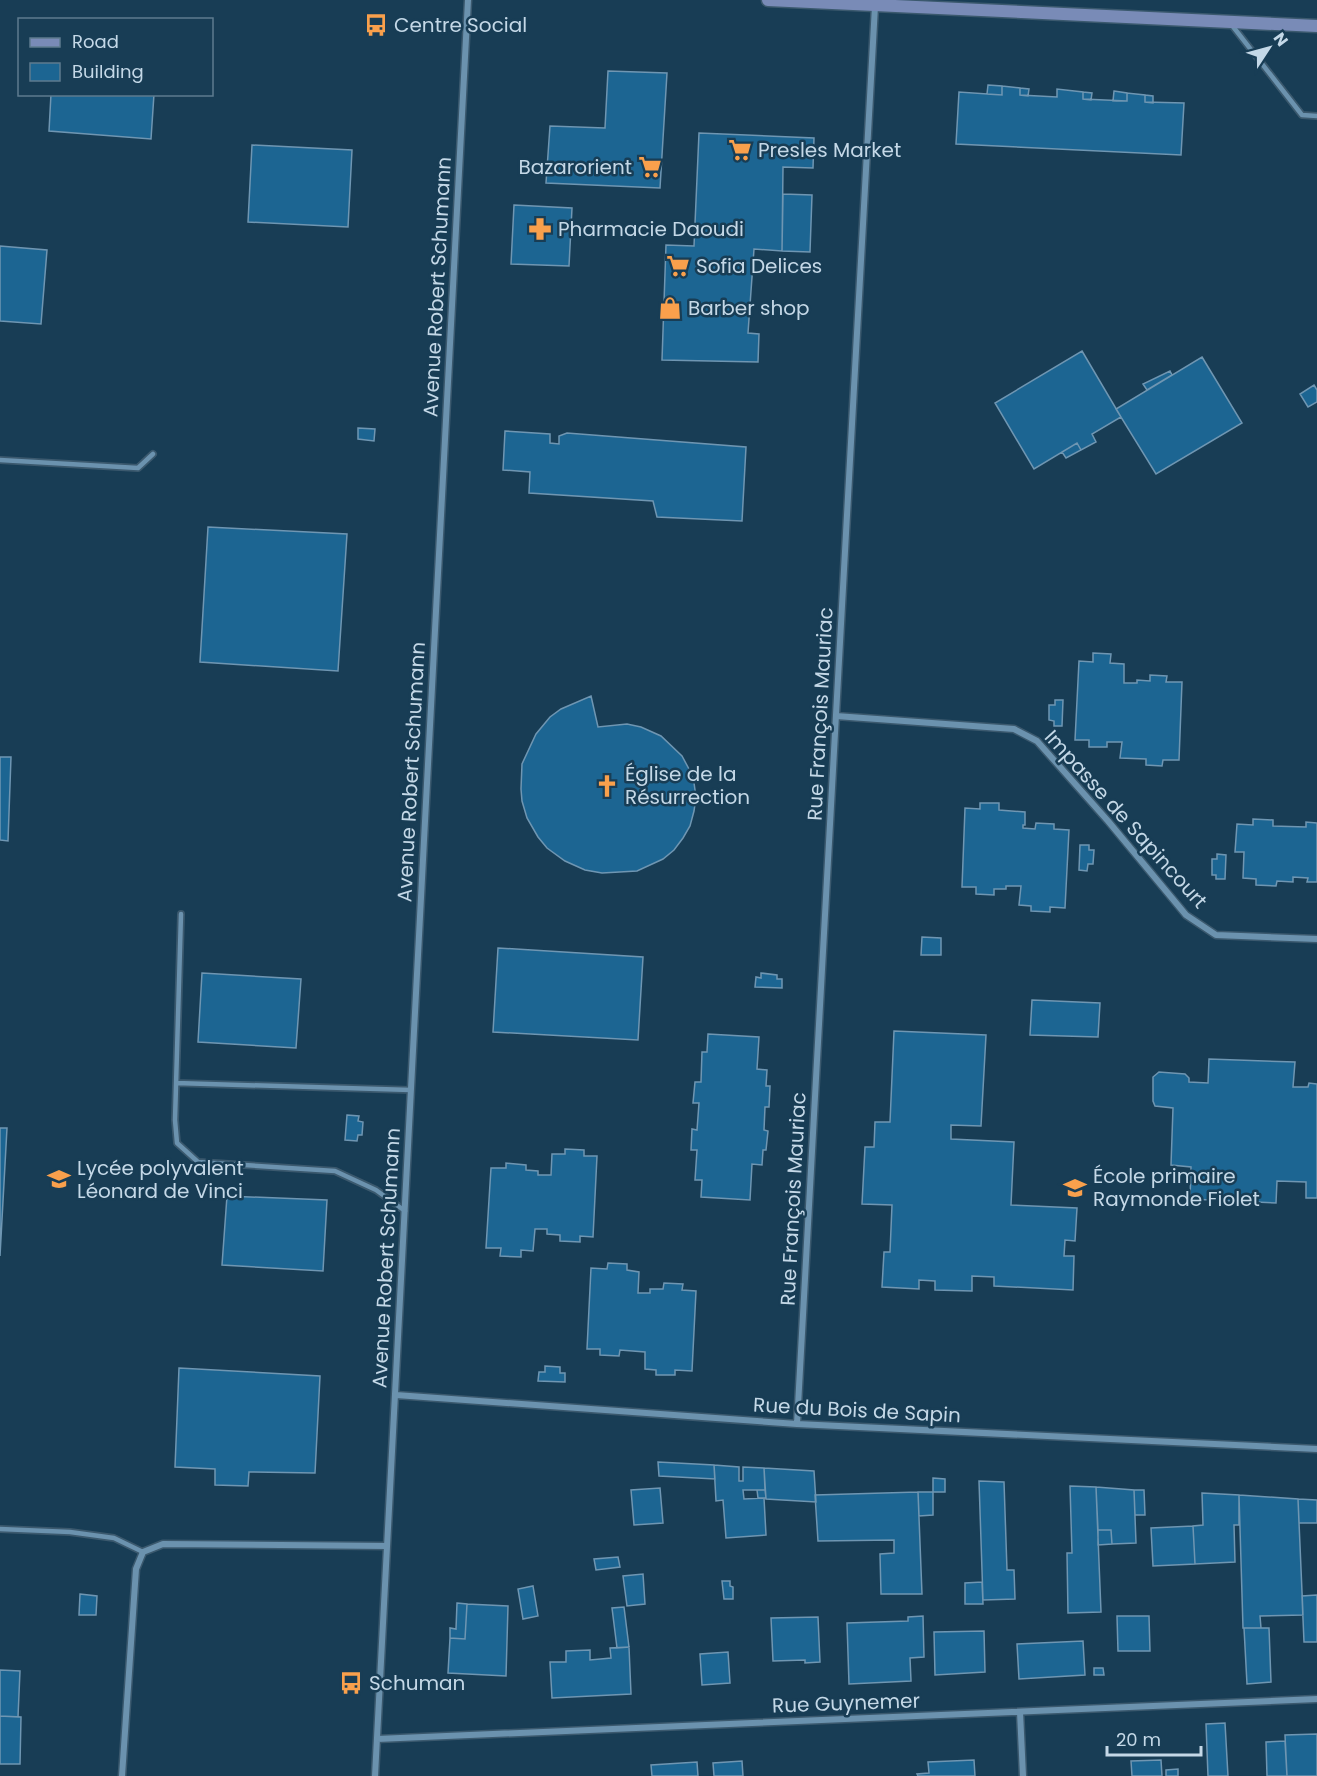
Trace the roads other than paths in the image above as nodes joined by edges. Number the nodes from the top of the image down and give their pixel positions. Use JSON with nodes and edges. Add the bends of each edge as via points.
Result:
{"nodes":[{"id":1,"x":468,"y":0,"type":"edge"},
{"id":2,"x":768,"y":0,"type":"edge"},
{"id":3,"x":875,"y":5,"type":"junction"},
{"id":4,"x":1230,"y":22,"type":"junction"},
{"id":5,"x":1317,"y":26,"type":"edge"},
{"id":6,"x":1317,"y":116,"type":"edge"},
{"id":7,"x":153,"y":454,"type":"dead end"},
{"id":8,"x":0,"y":460,"type":"edge"},
{"id":9,"x":836,"y":716,"type":"junction"},
{"id":10,"x":182,"y":914,"type":"dead end"},
{"id":11,"x":1317,"y":939,"type":"edge"},
{"id":12,"x":176,"y":1083,"type":"junction"},
{"id":13,"x":411,"y":1090,"type":"junction"},
{"id":14,"x":405,"y":1211,"type":"junction"},
{"id":15,"x":396,"y":1395,"type":"junction"},
{"id":16,"x":797,"y":1424,"type":"junction"},
{"id":17,"x":1317,"y":1449,"type":"edge"},
{"id":18,"x":0,"y":1529,"type":"edge"},
{"id":19,"x":387,"y":1546,"type":"junction"},
{"id":20,"x":143,"y":1552,"type":"junction"},
{"id":21,"x":1317,"y":1699,"type":"edge"},
{"id":22,"x":1020,"y":1712,"type":"junction"},
{"id":23,"x":377,"y":1739,"type":"junction"},
{"id":24,"x":122,"y":1776,"type":"edge"},
{"id":25,"x":375,"y":1776,"type":"edge"},
{"id":26,"x":1023,"y":1776,"type":"edge"}],
"edges":[{"from":1,"to":13,"type":"street","name":"Avenue Robert Schumann"},
{"from":2,"to":3,"type":"street"},
{"from":3,"to":4,"type":"street"},
{"from":3,"to":9,"type":"street","name":"Rue François Mauriac"},
{"from":4,"to":5,"type":"street"},
{"from":4,"to":6,"type":"lane","via":[[1302,115]]},
{"from":7,"to":8,"type":"lane","via":[[138,468]]},
{"from":9,"to":11,"type":"street","name":"Impasse de Sapincourt","via":[[1014,729],[1037,741],[1186,915],[1216,935]]},
{"from":9,"to":16,"type":"street","name":"Rue François Mauriac"},
{"from":10,"to":12,"type":"lane"},
{"from":12,"to":13,"type":"lane"},
{"from":12,"to":14,"type":"lane","via":[[177,1143],[198,1162],[335,1171],[376,1190]]},
{"from":13,"to":14,"type":"street","name":"Avenue Robert Schumann"},
{"from":14,"to":15,"type":"street","name":"Avenue Robert Schumann"},
{"from":15,"to":16,"type":"street","name":"Rue du Bois de Sapin"},
{"from":15,"to":19,"type":"street","name":"Avenue Robert Schumann"},
{"from":16,"to":17,"type":"street","name":"Rue du Bois de Sapin"},
{"from":18,"to":20,"type":"lane","via":[[70,1532],[114,1539]]},
{"from":19,"to":20,"type":"street","via":[[163,1544]]},
{"from":19,"to":23,"type":"street","name":"Avenue Robert Schumann"},
{"from":20,"to":24,"type":"street","via":[[136,1569]]},
{"from":21,"to":22,"type":"street","name":"Rue Guynemer"},
{"from":22,"to":23,"type":"street","name":"Rue Guynemer"},
{"from":22,"to":26,"type":"street"},
{"from":23,"to":25,"type":"street","name":"Avenue Robert Schumann"}]}
